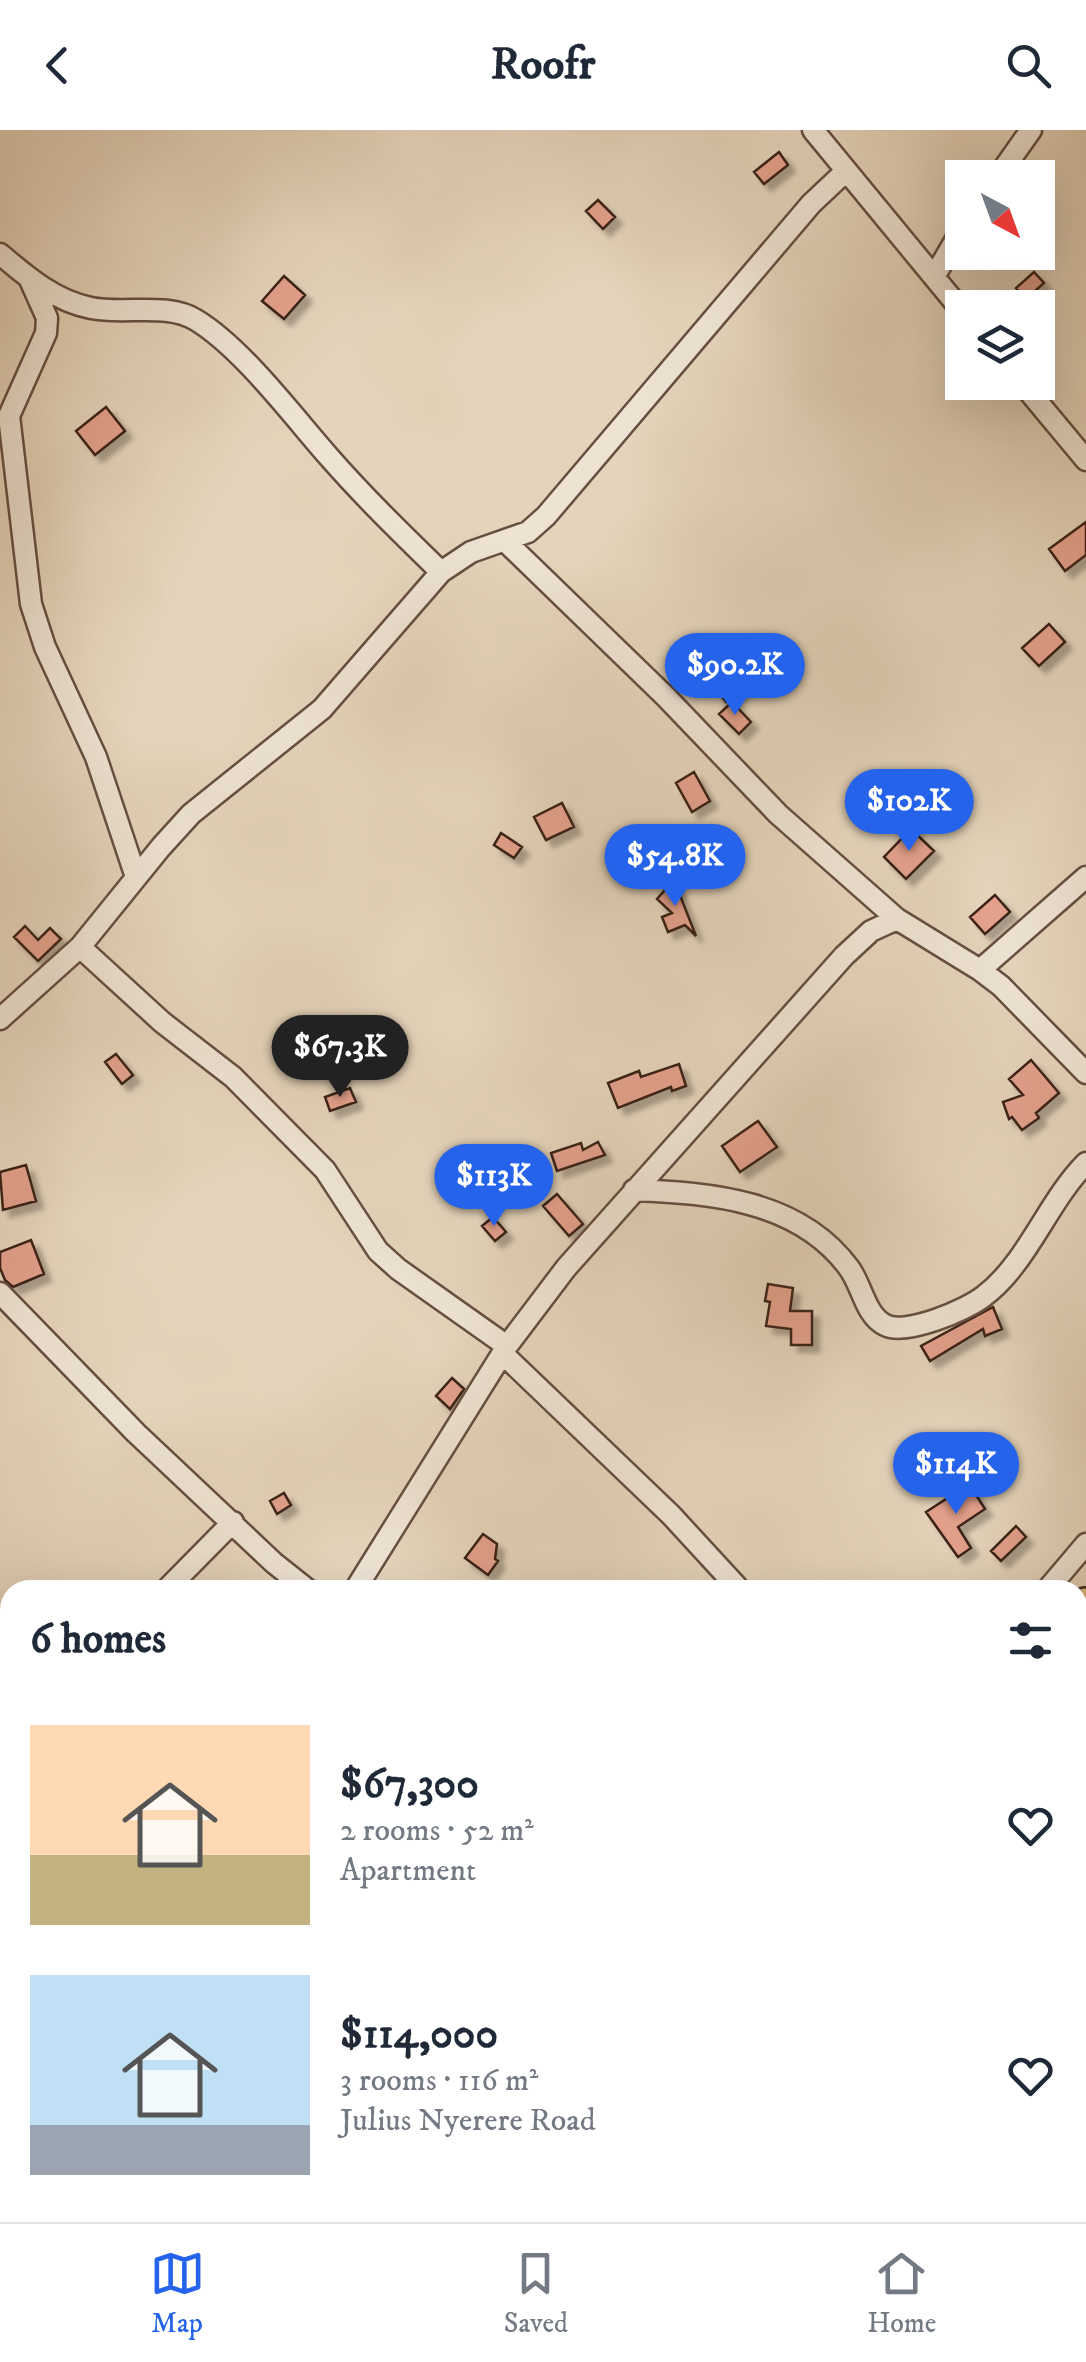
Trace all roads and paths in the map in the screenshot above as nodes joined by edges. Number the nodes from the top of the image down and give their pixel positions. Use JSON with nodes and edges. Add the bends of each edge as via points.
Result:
{"nodes":[{"id":1,"x":814,"y":130,"type":"edge"},
{"id":2,"x":1031,"y":130,"type":"edge"},
{"id":3,"x":1010,"y":160,"type":"edge"},
{"id":4,"x":846,"y":171,"type":"junction"},
{"id":5,"x":0,"y":254,"type":"edge"},
{"id":6,"x":945,"y":258,"type":"edge"},
{"id":7,"x":934,"y":277,"type":"junction"},
{"id":8,"x":30,"y":280,"type":"junction"},
{"id":9,"x":945,"y":291,"type":"edge"},
{"id":10,"x":1037,"y":400,"type":"edge"},
{"id":11,"x":1086,"y":460,"type":"edge"},
{"id":12,"x":505,"y":541,"type":"junction"},
{"id":13,"x":441,"y":572,"type":"junction"},
{"id":14,"x":136,"y":877,"type":"junction"},
{"id":15,"x":1086,"y":877,"type":"edge"},
{"id":16,"x":879,"y":902,"type":"junction"},
{"id":17,"x":898,"y":919,"type":"junction"},
{"id":18,"x":870,"y":931,"type":"junction"},
{"id":19,"x":80,"y":948,"type":"junction"},
{"id":20,"x":980,"y":970,"type":"junction"},
{"id":21,"x":0,"y":1019,"type":"edge"},
{"id":22,"x":1086,"y":1073,"type":"edge"},
{"id":23,"x":1086,"y":1163,"type":"edge"},
{"id":24,"x":634,"y":1190,"type":"junction"},
{"id":25,"x":0,"y":1294,"type":"edge"},
{"id":26,"x":505,"y":1350,"type":"junction"},
{"id":27,"x":233,"y":1522,"type":"junction"},
{"id":28,"x":1086,"y":1544,"type":"edge"},
{"id":29,"x":176,"y":1580,"type":"edge"},
{"id":30,"x":295,"y":1580,"type":"edge"},
{"id":31,"x":361,"y":1580,"type":"edge"},
{"id":32,"x":731,"y":1580,"type":"edge"},
{"id":33,"x":1056,"y":1580,"type":"edge"}],
"edges":[{"from":1,"to":4,"type":"street"},
{"from":2,"to":3,"type":"street"},
{"from":4,"to":7,"type":"street"},
{"from":4,"to":12,"type":"street","via":[[546,516]]},
{"from":5,"to":8,"type":"street"},
{"from":6,"to":7,"type":"street"},
{"from":7,"to":9,"type":"street"},
{"from":8,"to":13,"type":"street","via":[[91,308],[181,312],[200,322]]},
{"from":8,"to":14,"type":"street","via":[[47,318],[46,334],[10,407],[9,429],[31,604],[96,757]]},
{"from":10,"to":11,"type":"street"},
{"from":12,"to":13,"type":"street","via":[[470,552]]},
{"from":12,"to":16,"type":"street","via":[[778,814]]},
{"from":13,"to":14,"type":"street","via":[[322,710],[192,814]]},
{"from":14,"to":19,"type":"street"},
{"from":15,"to":20,"type":"street"},
{"from":16,"to":17,"type":"street"},
{"from":16,"to":18,"type":"street"},
{"from":17,"to":18,"type":"street"},
{"from":17,"to":20,"type":"street"},
{"from":18,"to":24,"type":"street"},
{"from":19,"to":21,"type":"street"},
{"from":19,"to":26,"type":"street","via":[[233,1077],[325,1170],[361,1228],[398,1269]]},
{"from":20,"to":22,"type":"street"},
{"from":23,"to":24,"type":"street","via":[[1003,1280],[982,1298],[910,1328],[876,1319],[832,1247],[784,1216],[710,1194]]},
{"from":24,"to":26,"type":"street"},
{"from":25,"to":27,"type":"street"},
{"from":26,"to":31,"type":"street"},
{"from":26,"to":32,"type":"street"},
{"from":27,"to":29,"type":"street"},
{"from":27,"to":30,"type":"street"},
{"from":28,"to":33,"type":"street"}]}
